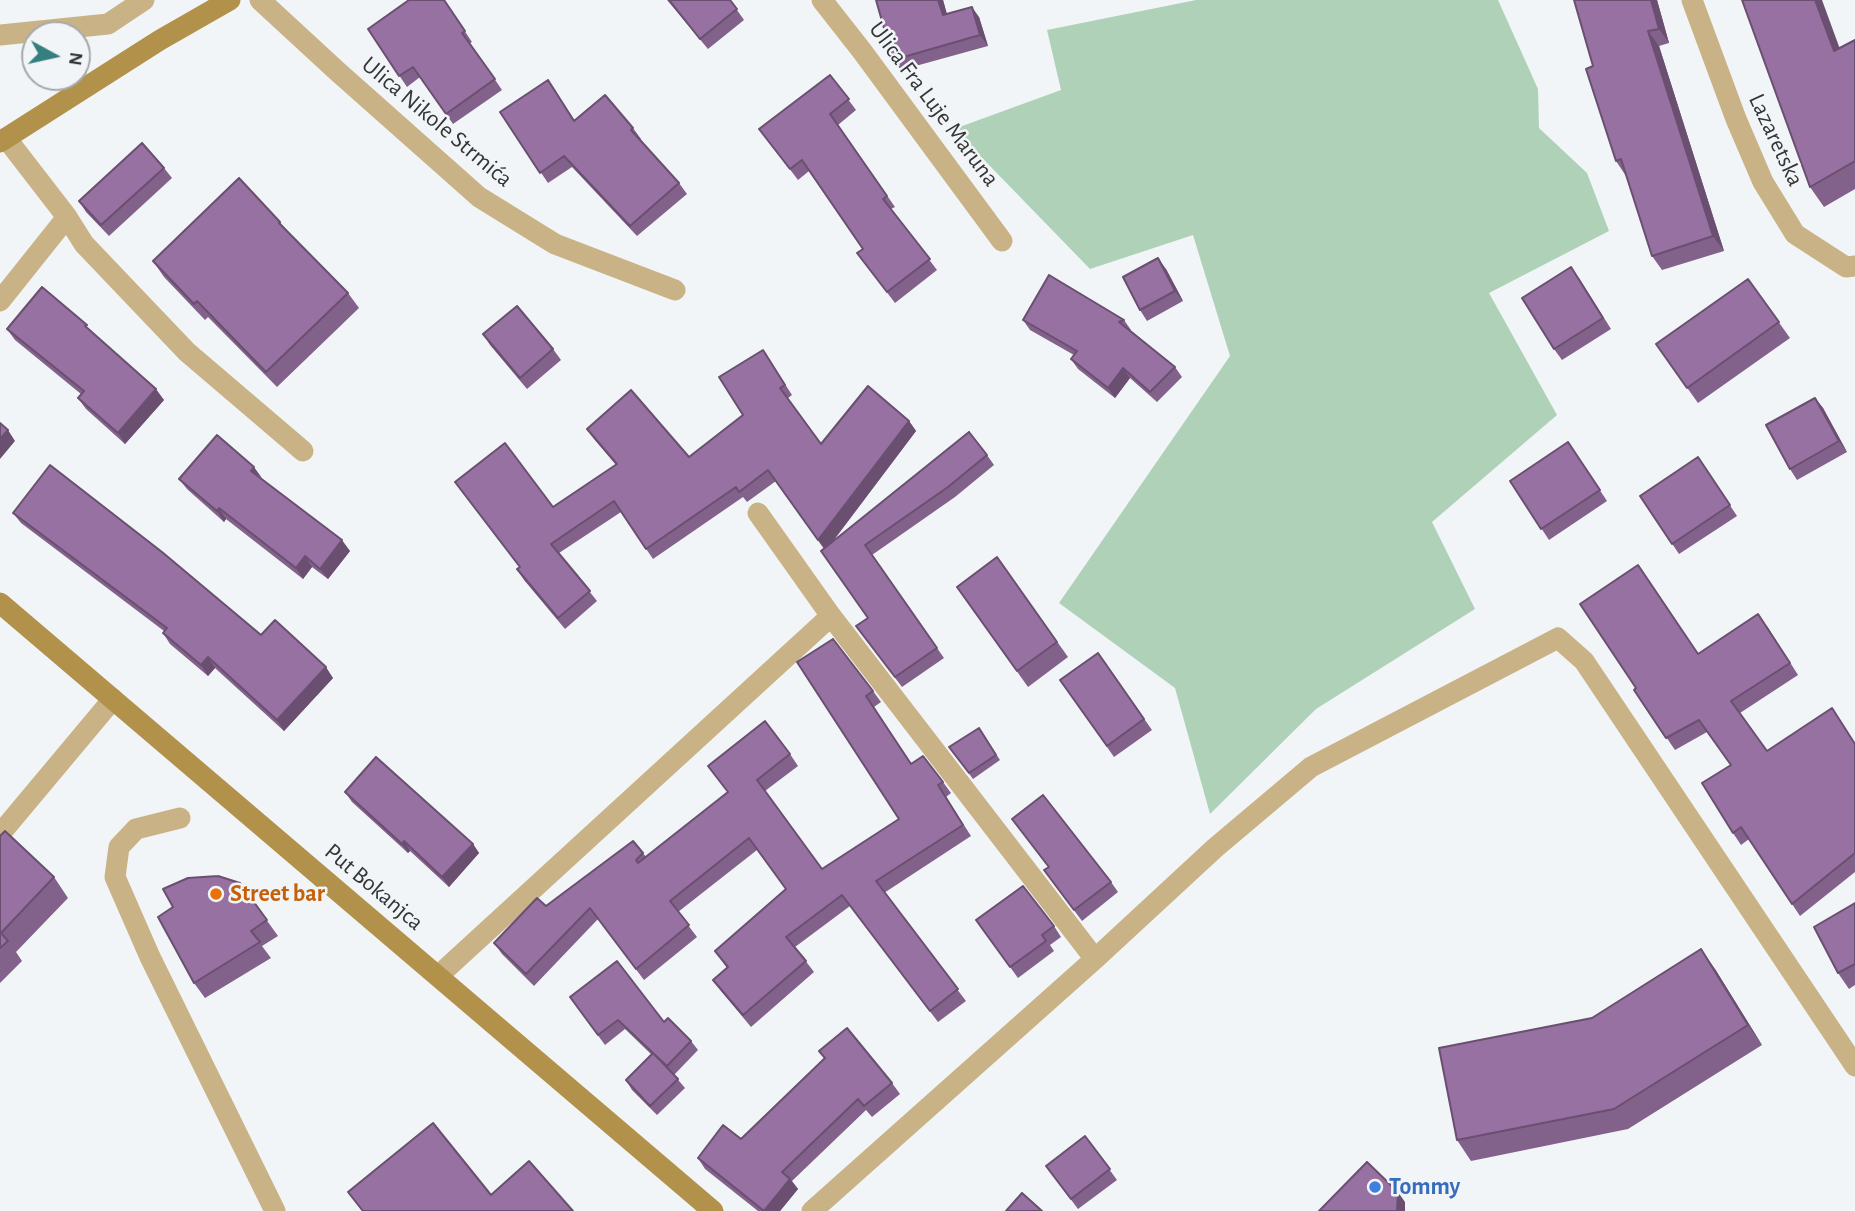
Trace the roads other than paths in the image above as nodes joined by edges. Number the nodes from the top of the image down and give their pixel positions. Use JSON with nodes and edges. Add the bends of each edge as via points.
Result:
{"nodes":[{"id":1,"x":144,"y":0,"type":"edge"},
{"id":2,"x":230,"y":0,"type":"edge"},
{"id":3,"x":260,"y":0,"type":"edge"},
{"id":4,"x":822,"y":0,"type":"edge"},
{"id":5,"x":1692,"y":0,"type":"edge"},
{"id":6,"x":0,"y":35,"type":"edge"},
{"id":7,"x":3,"y":140,"type":"edge"},
{"id":8,"x":67,"y":217,"type":"junction"},
{"id":9,"x":1002,"y":241,"type":"dead end"},
{"id":10,"x":1855,"y":266,"type":"edge"},
{"id":11,"x":676,"y":290,"type":"dead end"},
{"id":12,"x":0,"y":301,"type":"edge"},
{"id":13,"x":303,"y":452,"type":"dead end"},
{"id":14,"x":758,"y":513,"type":"dead end"},
{"id":15,"x":0,"y":603,"type":"edge"},
{"id":16,"x":831,"y":616,"type":"junction"},
{"id":17,"x":113,"y":699,"type":"junction"},
{"id":18,"x":180,"y":818,"type":"dead end"},
{"id":19,"x":0,"y":834,"type":"edge"},
{"id":20,"x":1095,"y":959,"type":"junction"},
{"id":21,"x":438,"y":976,"type":"junction"},
{"id":22,"x":1855,"y":1066,"type":"edge"},
{"id":23,"x":275,"y":1211,"type":"edge"},
{"id":24,"x":713,"y":1211,"type":"edge"},
{"id":25,"x":812,"y":1211,"type":"edge"}],
"edges":[{"from":1,"to":6,"type":"street","via":[[108,24]]},
{"from":2,"to":7,"type":"main road"},
{"from":3,"to":11,"type":"street","name":"Ulica Nikole Strmića","via":[[479,197],[555,244]]},
{"from":4,"to":9,"type":"street","name":"Ulica Fra Luje Maruna"},
{"from":5,"to":10,"type":"street","name":"Lazaretska","via":[[1763,182],[1795,234],[1846,267]]},
{"from":7,"to":8,"type":"street"},
{"from":8,"to":12,"type":"street"},
{"from":8,"to":13,"type":"street","via":[[84,244],[187,352]]},
{"from":14,"to":16,"type":"street"},
{"from":15,"to":17,"type":"main road","name":"Put Bokanjca"},
{"from":16,"to":20,"type":"street"},
{"from":16,"to":21,"type":"street"},
{"from":17,"to":19,"type":"street"},
{"from":17,"to":21,"type":"main road","name":"Put Bokanjca"},
{"from":18,"to":23,"type":"street","via":[[136,829],[119,847],[115,877]]},
{"from":20,"to":22,"type":"street","via":[[1311,767],[1559,638],[1584,661]]},
{"from":20,"to":25,"type":"street"},
{"from":21,"to":24,"type":"main road","name":"Put Bokanjca"}]}
